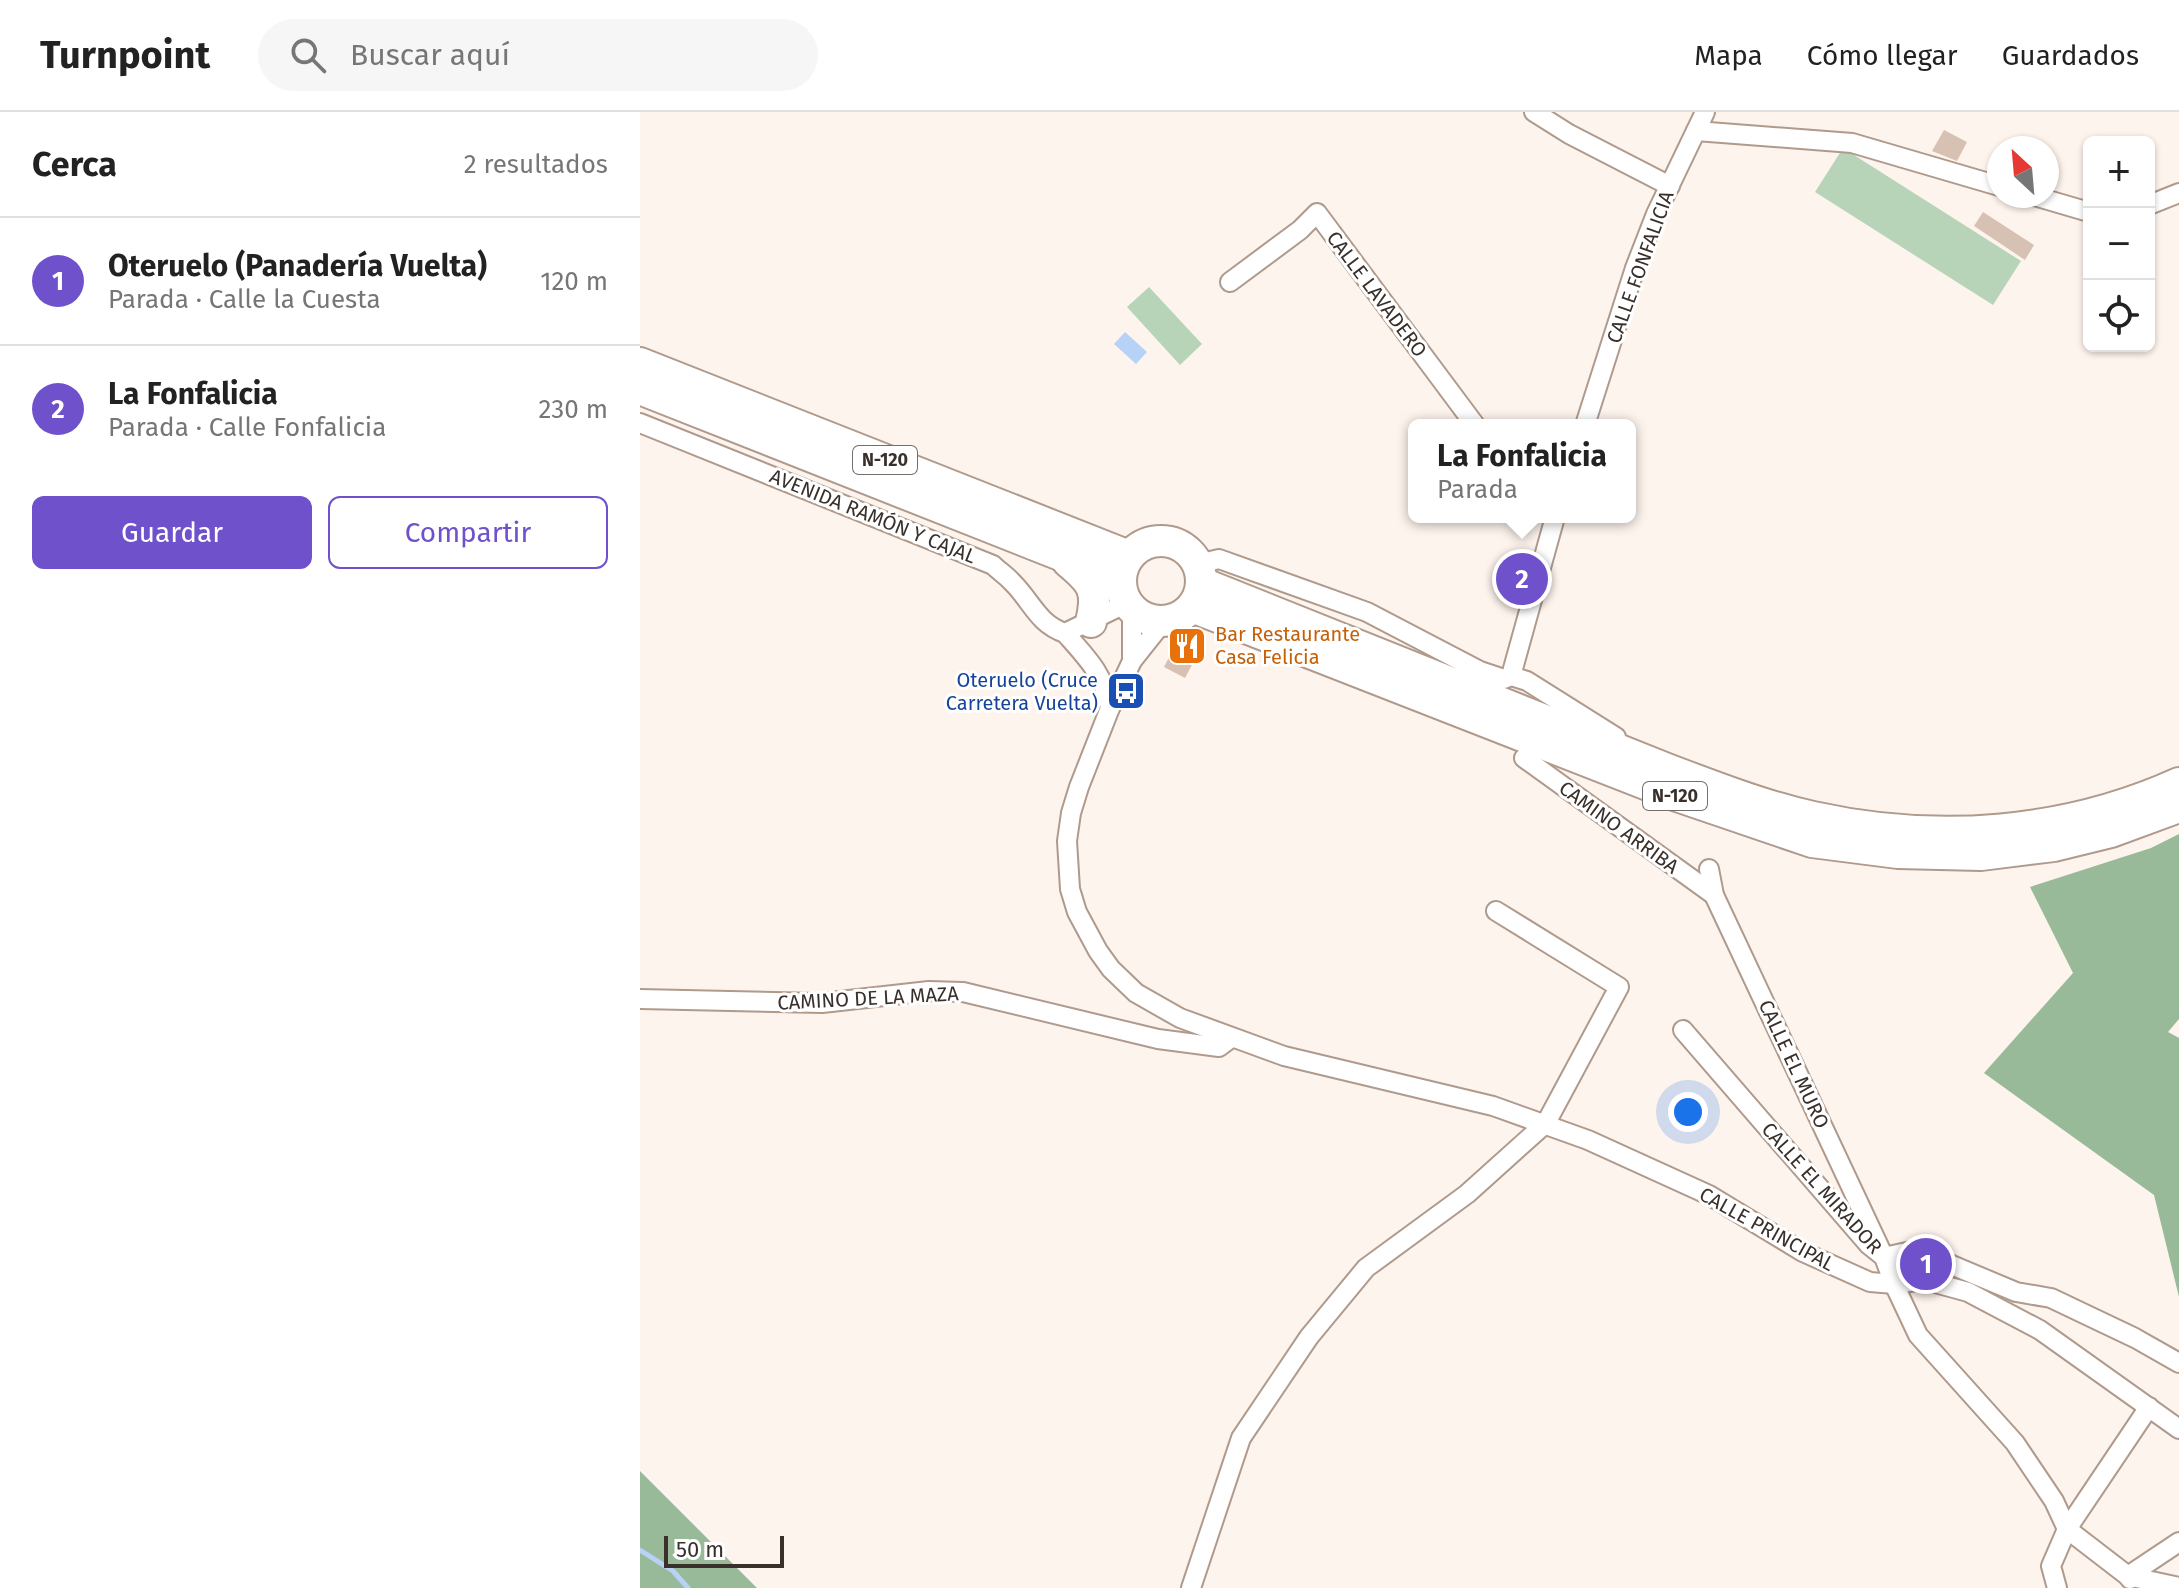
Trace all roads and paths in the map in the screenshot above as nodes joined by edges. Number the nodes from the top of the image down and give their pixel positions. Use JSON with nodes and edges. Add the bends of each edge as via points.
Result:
{"nodes":[{"id":1,"x":1534,"y":112,"type":"edge"},
{"id":2,"x":1705,"y":112,"type":"edge"},
{"id":3,"x":1696,"y":131,"type":"junction"},
{"id":4,"x":1987,"y":182,"type":"edge"},
{"id":5,"x":1670,"y":186,"type":"junction"},
{"id":6,"x":2179,"y":193,"type":"edge"},
{"id":7,"x":2059,"y":203,"type":"edge"},
{"id":8,"x":2155,"y":203,"type":"edge"},
{"id":9,"x":2083,"y":210,"type":"edge"},
{"id":10,"x":1230,"y":282,"type":"dead end"},
{"id":11,"x":640,"y":363,"type":"edge"},
{"id":12,"x":640,"y":389,"type":"edge"},
{"id":13,"x":1471,"y":419,"type":"edge"},
{"id":14,"x":1587,"y":419,"type":"edge"},
{"id":15,"x":640,"y":423,"type":"edge"},
{"id":16,"x":1553,"y":523,"type":"edge"},
{"id":17,"x":1058,"y":553,"type":"junction"},
{"id":18,"x":1197,"y":585,"type":"junction"},
{"id":19,"x":1127,"y":587,"type":"junction"},
{"id":20,"x":1163,"y":622,"type":"junction"},
{"id":21,"x":1078,"y":628,"type":"junction"},
{"id":22,"x":1132,"y":661,"type":"junction"},
{"id":23,"x":1511,"y":676,"type":"junction"},
{"id":24,"x":1110,"y":708,"type":"junction"},
{"id":25,"x":1524,"y":758,"type":"dead end"},
{"id":26,"x":1667,"y":769,"type":"junction"},
{"id":27,"x":2179,"y":783,"type":"edge"},
{"id":28,"x":2179,"y":807,"type":"edge"},
{"id":29,"x":1709,"y":869,"type":"dead end"},
{"id":30,"x":1714,"y":895,"type":"junction"},
{"id":31,"x":1496,"y":911,"type":"dead end"},
{"id":32,"x":640,"y":999,"type":"edge"},
{"id":33,"x":1683,"y":1030,"type":"dead end"},
{"id":34,"x":1231,"y":1038,"type":"junction"},
{"id":35,"x":1546,"y":1123,"type":"junction"},
{"id":36,"x":1884,"y":1257,"type":"junction"},
{"id":37,"x":1894,"y":1284,"type":"junction"},
{"id":38,"x":2179,"y":1363,"type":"edge"},
{"id":39,"x":2149,"y":1407,"type":"junction"},
{"id":40,"x":2179,"y":1429,"type":"edge"},
{"id":41,"x":2067,"y":1529,"type":"junction"},
{"id":42,"x":2179,"y":1542,"type":"edge"},
{"id":43,"x":2133,"y":1582,"type":"edge"},
{"id":44,"x":2179,"y":1587,"type":"edge"},
{"id":45,"x":1191,"y":1588,"type":"edge"},
{"id":46,"x":2057,"y":1588,"type":"edge"}],
"edges":[{"from":1,"to":5,"type":"street"},
{"from":2,"to":3,"type":"street","name":"CALLE FONFALICIA"},
{"from":3,"to":4,"type":"street","via":[[1852,143]]},
{"from":3,"to":5,"type":"street","name":"CALLE FONFALICIA"},
{"from":5,"to":14,"type":"street","name":"CALLE FONFALICIA","via":[[1635,268]]},
{"from":6,"to":8,"type":"street"},
{"from":7,"to":9,"type":"street"},
{"from":10,"to":13,"type":"street","name":"CALLE LAVADERO","via":[[1317,213]]},
{"from":11,"to":19,"type":"highway","number":"N-120"},
{"from":12,"to":17,"type":"highway","number":"N-120"},
{"from":15,"to":21,"type":"street","name":"AVENIDA RAMÓN Y CAJAL","via":[[993,565],[1051,628]]},
{"from":16,"to":23,"type":"street"},
{"from":17,"to":19,"type":"highway","number":"N-120"},
{"from":17,"to":21,"type":"highway","via":[[1095,590],[1095,606]]},
{"from":18,"to":19,"type":"highway","number":"N-120","via":[[1187,550],[1168,541],[1147,543]]},
{"from":18,"to":20,"type":"highway","via":[[1179,618]]},
{"from":18,"to":23,"type":"street","via":[[1219,559],[1342,602],[1480,671],[1504,679]]},
{"from":18,"to":26,"type":"highway","number":"N-120"},
{"from":18,"to":28,"type":"highway","number":"N-120","via":[[1671,794],[1812,842],[1898,853],[1981,855],[2054,846]]},
{"from":19,"to":20,"type":"highway","number":"N-120","via":[[1146,619]]},
{"from":19,"to":21,"type":"street"},
{"from":19,"to":22,"type":"street"},
{"from":20,"to":22,"type":"street"},
{"from":21,"to":24,"type":"street","name":"AVENIDA RAMÓN Y CAJAL","via":[[1106,687]]},
{"from":22,"to":24,"type":"street","name":"CALLE PRINCIPAL"},
{"from":23,"to":26,"type":"street"},
{"from":24,"to":34,"type":"street","name":"CALLE PRINCIPAL","via":[[1071,813],[1067,865],[1077,912],[1111,969],[1136,993]]},
{"from":25,"to":30,"type":"street","name":"CAMINO ARRIBA"},
{"from":26,"to":27,"type":"highway","number":"N-120","via":[[1810,816],[1930,832],[2048,823],[2101,811]]},
{"from":29,"to":30,"type":"street","name":"CALLE EL MURO"},
{"from":30,"to":36,"type":"street","name":"CALLE EL MURO"},
{"from":31,"to":35,"type":"street","via":[[1619,987]]},
{"from":32,"to":34,"type":"street","name":"CAMINO DE LA MAZA","via":[[822,1003],[963,992],[1172,1041],[1219,1047]]},
{"from":33,"to":36,"type":"street","name":"CALLE EL MIRADOR"},
{"from":34,"to":35,"type":"street","name":"CALLE PRINCIPAL","via":[[1325,1068]]},
{"from":35,"to":37,"type":"street","name":"CALLE PRINCIPAL","via":[[1709,1195],[1846,1273]]},
{"from":35,"to":45,"type":"street","via":[[1467,1194],[1366,1268],[1309,1337],[1241,1438]]},
{"from":36,"to":37,"type":"street","name":"CALLE EL MIRADOR"},
{"from":36,"to":38,"type":"street","via":[[1916,1250],[2016,1292],[2051,1298]]},
{"from":37,"to":39,"type":"street","via":[[1924,1280],[1968,1292],[2040,1330]]},
{"from":37,"to":41,"type":"street","via":[[1918,1335],[2015,1443]]},
{"from":39,"to":40,"type":"street"},
{"from":39,"to":41,"type":"street"},
{"from":41,"to":43,"type":"street"},
{"from":41,"to":46,"type":"street","via":[[2051,1566]]},
{"from":42,"to":43,"type":"street"},
{"from":43,"to":44,"type":"street"}]}
